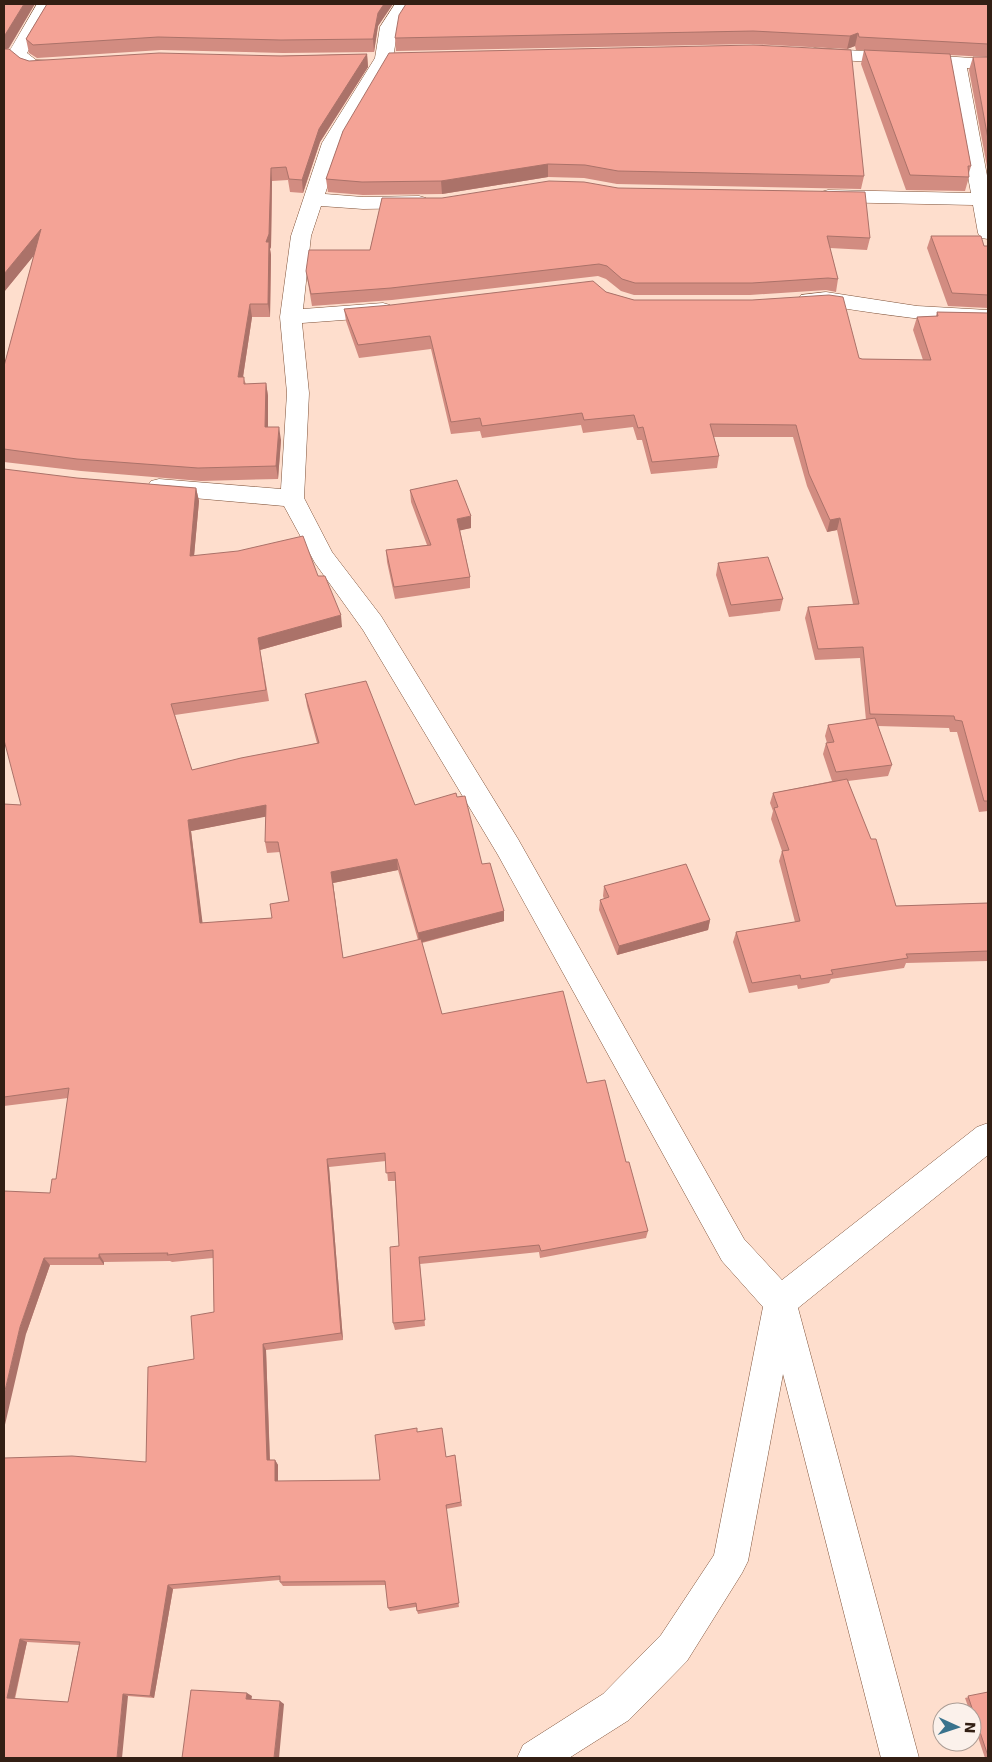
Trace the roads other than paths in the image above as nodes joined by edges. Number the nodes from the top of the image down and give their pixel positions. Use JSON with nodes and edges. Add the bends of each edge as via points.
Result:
{"nodes":[{"id":1,"x":46,"y":4,"type":"edge"},
{"id":2,"x":404,"y":4,"type":"edge"},
{"id":3,"x":800,"y":53,"type":"edge"},
{"id":4,"x":10,"y":55,"type":"edge"},
{"id":5,"x":956,"y":61,"type":"junction"},
{"id":6,"x":72,"y":64,"type":"edge"},
{"id":7,"x":988,"y":64,"type":"edge"},
{"id":8,"x":814,"y":196,"type":"edge"},
{"id":9,"x":314,"y":198,"type":"junction"},
{"id":10,"x":984,"y":201,"type":"edge"},
{"id":11,"x":442,"y":202,"type":"edge"},
{"id":12,"x":988,"y":233,"type":"edge"},
{"id":13,"x":788,"y":301,"type":"edge"},
{"id":14,"x":401,"y":308,"type":"edge"},
{"id":15,"x":291,"y":317,"type":"junction"},
{"id":16,"x":988,"y":317,"type":"edge"},
{"id":17,"x":138,"y":486,"type":"edge"},
{"id":18,"x":292,"y":498,"type":"junction"},
{"id":19,"x":988,"y":1137,"type":"edge"},
{"id":20,"x":780,"y":1302,"type":"junction"},
{"id":21,"x":536,"y":1758,"type":"edge"},
{"id":22,"x":900,"y":1758,"type":"edge"}],
"edges":[{"from":1,"to":4,"type":"street"},
{"from":2,"to":9,"type":"street","via":[[389,27],[384,58],[332,143]]},
{"from":3,"to":5,"type":"street"},
{"from":4,"to":6,"type":"street","via":[[32,66]]},
{"from":5,"to":7,"type":"street"},
{"from":5,"to":10,"type":"street"},
{"from":8,"to":10,"type":"street"},
{"from":9,"to":11,"type":"street","via":[[363,203]]},
{"from":9,"to":15,"type":"street","via":[[301,236]]},
{"from":10,"to":12,"type":"street"},
{"from":13,"to":16,"type":"street","via":[[826,299],[917,313]]},
{"from":14,"to":15,"type":"street"},
{"from":15,"to":18,"type":"street","via":[[298,393]]},
{"from":17,"to":18,"type":"street"},
{"from":18,"to":20,"type":"street","via":[[323,558],[372,623],[508,847],[733,1250]]},
{"from":19,"to":20,"type":"street"},
{"from":20,"to":21,"type":"street","via":[[730,1561],[674,1648],[623,1700]]},
{"from":20,"to":22,"type":"street"}]}
